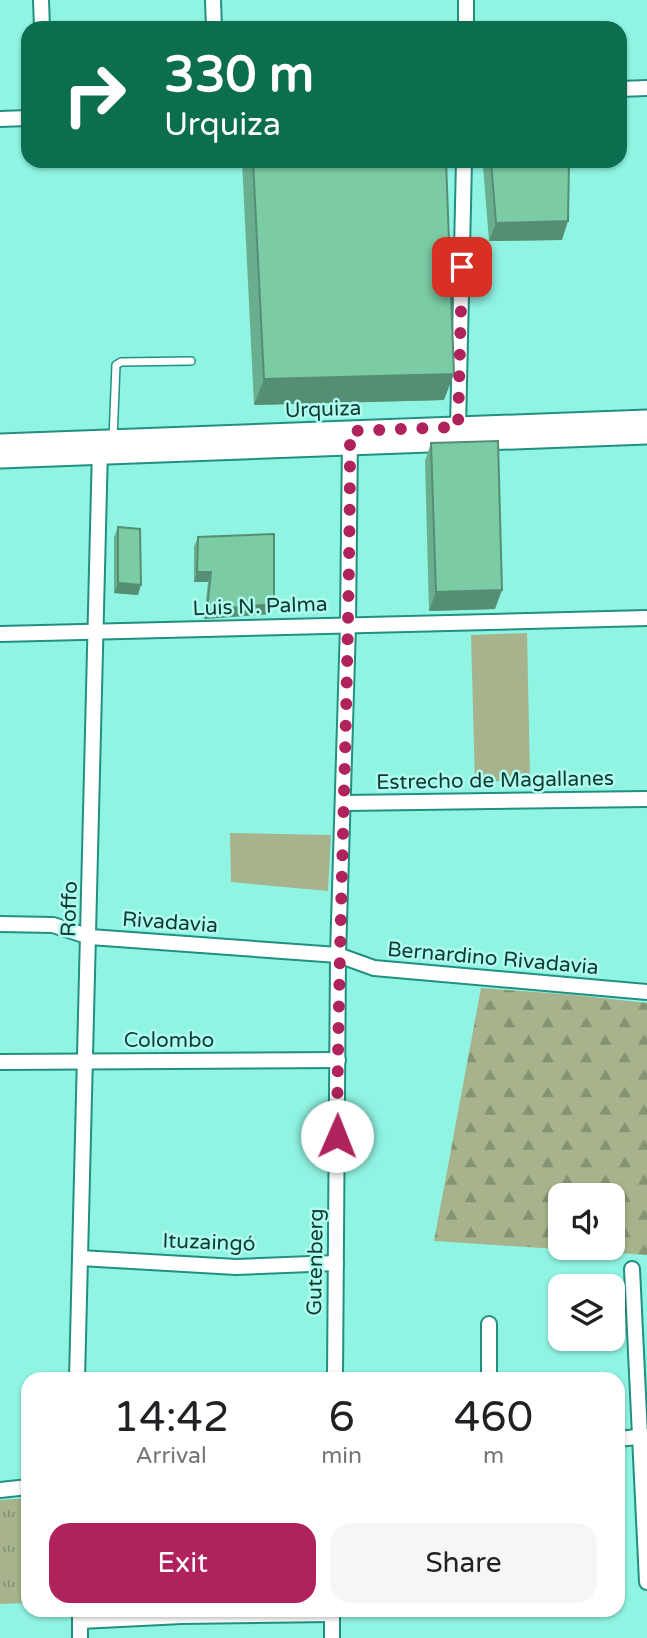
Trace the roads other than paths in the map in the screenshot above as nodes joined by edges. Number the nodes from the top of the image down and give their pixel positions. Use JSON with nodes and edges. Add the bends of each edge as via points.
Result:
{"nodes":[{"id":1,"x":41,"y":0,"type":"edge"},
{"id":2,"x":214,"y":0,"type":"edge"},
{"id":3,"x":466,"y":0,"type":"edge"},
{"id":4,"x":42,"y":21,"type":"edge"},
{"id":5,"x":214,"y":21,"type":"edge"},
{"id":6,"x":466,"y":21,"type":"edge"},
{"id":7,"x":647,"y":88,"type":"edge"},
{"id":8,"x":627,"y":89,"type":"edge"},
{"id":9,"x":21,"y":118,"type":"edge"},
{"id":10,"x":0,"y":119,"type":"edge"},
{"id":11,"x":464,"y":168,"type":"edge"},
{"id":12,"x":191,"y":360,"type":"dead end"},
{"id":13,"x":647,"y":420,"type":"edge"},
{"id":14,"x":458,"y":427,"type":"junction"},
{"id":15,"x":647,"y":435,"type":"edge"},
{"id":16,"x":350,"y":438,"type":"junction"},
{"id":17,"x":0,"y":444,"type":"edge"},
{"id":18,"x":107,"y":447,"type":"junction"},
{"id":19,"x":0,"y":458,"type":"edge"},
{"id":20,"x":647,"y":618,"type":"edge"},
{"id":21,"x":348,"y":625,"type":"junction"},
{"id":22,"x":97,"y":632,"type":"junction"},
{"id":23,"x":0,"y":634,"type":"edge"},
{"id":24,"x":647,"y":799,"type":"edge"},
{"id":25,"x":344,"y":803,"type":"junction"},
{"id":26,"x":0,"y":924,"type":"edge"},
{"id":27,"x":90,"y":937,"type":"junction"},
{"id":28,"x":338,"y":955,"type":"junction"},
{"id":29,"x":647,"y":992,"type":"edge"},
{"id":30,"x":338,"y":1060,"type":"junction"},
{"id":31,"x":84,"y":1061,"type":"junction"},
{"id":32,"x":0,"y":1062,"type":"edge"},
{"id":33,"x":80,"y":1258,"type":"junction"},
{"id":34,"x":336,"y":1263,"type":"junction"},
{"id":35,"x":632,"y":1269,"type":"dead end"},
{"id":36,"x":489,"y":1324,"type":"dead end"},
{"id":37,"x":77,"y":1372,"type":"edge"},
{"id":38,"x":335,"y":1372,"type":"edge"},
{"id":39,"x":489,"y":1372,"type":"edge"},
{"id":40,"x":644,"y":1436,"type":"edge"},
{"id":41,"x":625,"y":1438,"type":"edge"},
{"id":42,"x":21,"y":1488,"type":"edge"},
{"id":43,"x":0,"y":1490,"type":"edge"},
{"id":44,"x":647,"y":1582,"type":"edge"},
{"id":45,"x":80,"y":1617,"type":"edge"},
{"id":46,"x":332,"y":1617,"type":"edge"},
{"id":47,"x":80,"y":1638,"type":"edge"},
{"id":48,"x":332,"y":1638,"type":"edge"}],
"edges":[{"from":1,"to":4,"type":"street"},
{"from":2,"to":5,"type":"street"},
{"from":3,"to":6,"type":"street"},
{"from":7,"to":8,"type":"street"},
{"from":9,"to":10,"type":"street"},
{"from":11,"to":14,"type":"street"},
{"from":12,"to":18,"type":"lane","via":[[116,365]]},
{"from":13,"to":14,"type":"main road","name":"Urquiza"},
{"from":14,"to":16,"type":"main road","name":"Urquiza"},
{"from":15,"to":16,"type":"main road","name":"Urquiza"},
{"from":16,"to":18,"type":"main road","name":"Urquiza"},
{"from":16,"to":21,"type":"street","name":"Gutenberg"},
{"from":17,"to":18,"type":"main road","name":"Urquiza"},
{"from":18,"to":19,"type":"main road","name":"Urquiza"},
{"from":18,"to":22,"type":"street","name":"Roffo"},
{"from":20,"to":21,"type":"street","name":"Luis N. Palma"},
{"from":21,"to":22,"type":"street","name":"Luis N. Palma"},
{"from":21,"to":25,"type":"street","name":"Gutenberg"},
{"from":22,"to":23,"type":"street","name":"Luis N. Palma"},
{"from":22,"to":27,"type":"street","name":"Roffo"},
{"from":24,"to":25,"type":"street","name":"Estrecho de Magallanes"},
{"from":25,"to":28,"type":"street","name":"Gutenberg"},
{"from":26,"to":27,"type":"street","name":"Rivadavia","via":[[53,925]]},
{"from":27,"to":28,"type":"street","name":"Rivadavia"},
{"from":27,"to":31,"type":"street","name":"Roffo"},
{"from":28,"to":29,"type":"street","name":"Bernardino Rivadavia","via":[[374,968]]},
{"from":28,"to":30,"type":"street","name":"Gutenberg"},
{"from":30,"to":31,"type":"street","name":"Colombo"},
{"from":30,"to":34,"type":"street","name":"Gutenberg"},
{"from":31,"to":32,"type":"street","name":"Colombo"},
{"from":31,"to":33,"type":"street","name":"Roffo"},
{"from":33,"to":34,"type":"street","name":"Ituzaingó","via":[[236,1267]]},
{"from":33,"to":37,"type":"street","name":"Roffo"},
{"from":34,"to":38,"type":"street","name":"Gutenberg"},
{"from":35,"to":40,"type":"street"},
{"from":36,"to":39,"type":"street"},
{"from":40,"to":41,"type":"street"},
{"from":40,"to":44,"type":"street"},
{"from":42,"to":43,"type":"street"},
{"from":45,"to":47,"type":"street"},
{"from":46,"to":48,"type":"street"}]}
